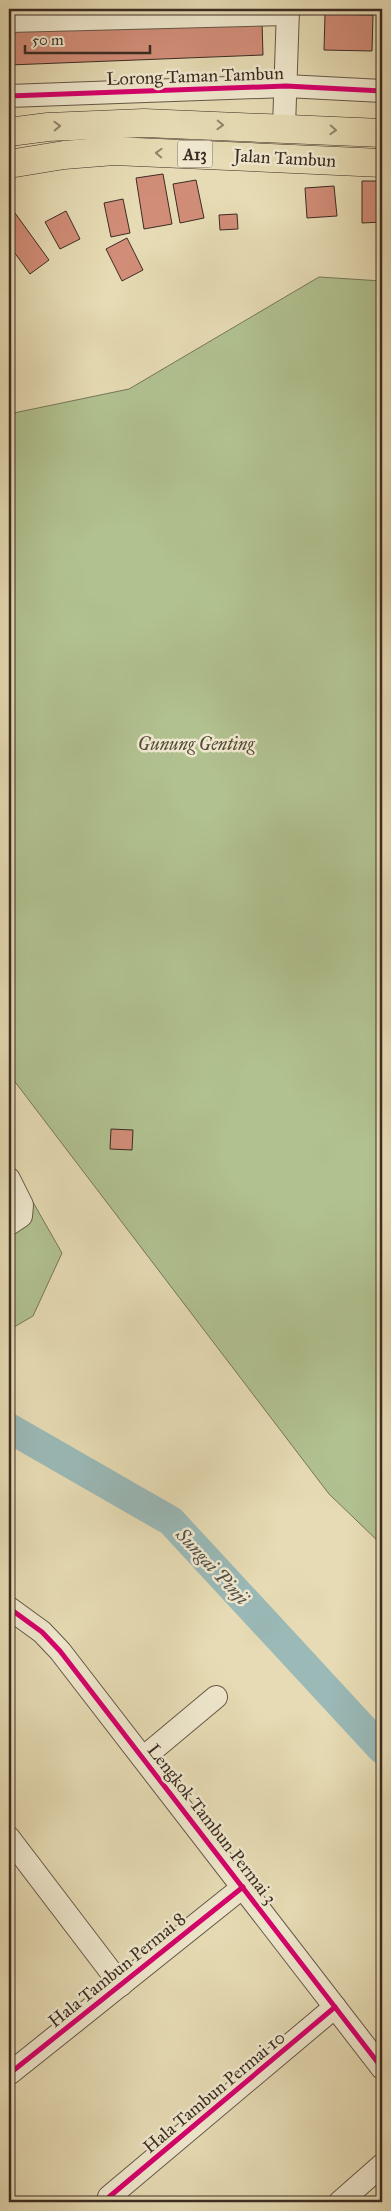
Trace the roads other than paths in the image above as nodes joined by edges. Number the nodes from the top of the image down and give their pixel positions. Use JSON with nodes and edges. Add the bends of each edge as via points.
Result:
{"nodes":[{"id":1,"x":288,"y":11,"type":"edge"},
{"id":2,"x":9,"y":21,"type":"edge"},
{"id":3,"x":286,"y":86,"type":"junction"},
{"id":4,"x":382,"y":91,"type":"edge"},
{"id":5,"x":9,"y":96,"type":"edge"},
{"id":6,"x":284,"y":127,"type":"junction"},
{"id":7,"x":9,"y":132,"type":"edge"},
{"id":8,"x":382,"y":133,"type":"edge"},
{"id":9,"x":382,"y":163,"type":"edge"},
{"id":10,"x":9,"y":164,"type":"edge"},
{"id":11,"x":9,"y":1179,"type":"edge"},
{"id":12,"x":9,"y":1224,"type":"edge"},
{"id":13,"x":9,"y":1608,"type":"edge"},
{"id":14,"x":216,"y":1697,"type":"dead end"},
{"id":15,"x":143,"y":1758,"type":"junction"},
{"id":16,"x":9,"y":1838,"type":"edge"},
{"id":17,"x":243,"y":1886,"type":"junction"},
{"id":18,"x":121,"y":1984,"type":"junction"},
{"id":19,"x":335,"y":2007,"type":"junction"},
{"id":20,"x":382,"y":2068,"type":"edge"},
{"id":21,"x":9,"y":2074,"type":"edge"},
{"id":22,"x":382,"y":2165,"type":"edge"},
{"id":23,"x":110,"y":2198,"type":"dead end"},
{"id":24,"x":340,"y":2202,"type":"edge"}],
"edges":[{"from":1,"to":2,"type":"street"},
{"from":1,"to":3,"type":"street"},
{"from":3,"to":4,"type":"street","name":"Lorong Taman Tambun"},
{"from":3,"to":5,"type":"street","name":"Lorong Taman Tambun"},
{"from":3,"to":6,"type":"street"},
{"from":7,"to":6,"type":"main road","name":"Jalan Tambun","number":"A13","one_way":true,"via":[[144,123]]},
{"from":6,"to":8,"type":"main road","name":"Jalan Tambun","number":"A13","one_way":true},
{"from":9,"to":10,"type":"main road","name":"Jalan Tambun","number":"A13","one_way":true,"via":[[114,151]]},
{"from":11,"to":12,"type":"street","via":[[22,1205],[21,1216]]},
{"from":13,"to":15,"type":"street","name":"Lengkok Tambun Permai 3","via":[[42,1632],[60,1651]]},
{"from":14,"to":15,"type":"street"},
{"from":15,"to":17,"type":"street","name":"Lengkok Tambun Permai 3"},
{"from":16,"to":18,"type":"street"},
{"from":17,"to":18,"type":"street","name":"Hala Tambun Permai 8"},
{"from":17,"to":19,"type":"street","name":"Lengkok Tambun Permai 3"},
{"from":18,"to":21,"type":"street","name":"Hala Tambun Permai 8"},
{"from":19,"to":20,"type":"street","name":"Lengkok Tambun Permai 3"},
{"from":19,"to":23,"type":"street","name":"Hala Tambun Permai 10"},
{"from":22,"to":24,"type":"street"}]}
